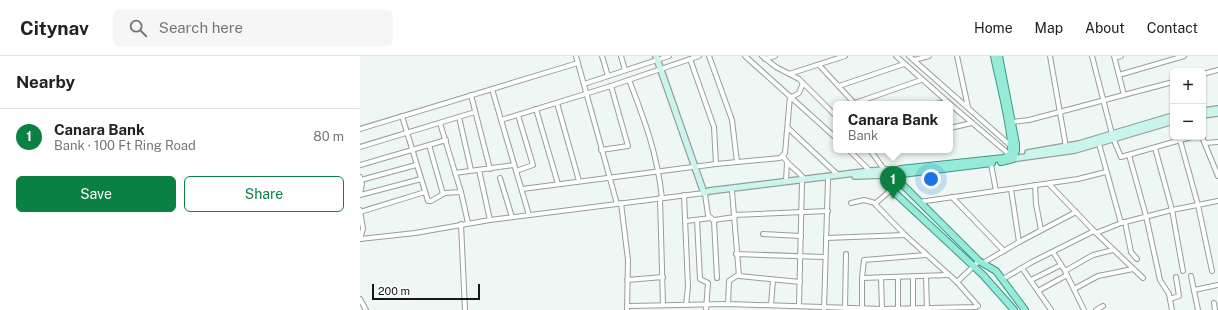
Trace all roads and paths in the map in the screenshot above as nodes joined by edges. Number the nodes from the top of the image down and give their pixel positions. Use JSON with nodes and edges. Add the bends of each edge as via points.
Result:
{"nodes":[{"id":1,"x":576,"y":56,"type":"edge"},
{"id":2,"x":602,"y":56,"type":"edge"},
{"id":3,"x":621,"y":56,"type":"edge"},
{"id":4,"x":669,"y":56,"type":"edge"},
{"id":5,"x":699,"y":56,"type":"edge"},
{"id":6,"x":709,"y":56,"type":"edge"},
{"id":7,"x":745,"y":56,"type":"edge"},
{"id":8,"x":775,"y":56,"type":"edge"},
{"id":9,"x":845,"y":56,"type":"edge"},
{"id":10,"x":896,"y":56,"type":"edge"},
{"id":11,"x":909,"y":56,"type":"edge"},
{"id":12,"x":929,"y":56,"type":"edge"},
{"id":13,"x":957,"y":56,"type":"edge"},
{"id":14,"x":994,"y":56,"type":"edge"},
{"id":15,"x":1000,"y":56,"type":"edge"},
{"id":16,"x":1050,"y":56,"type":"edge"},
{"id":17,"x":1092,"y":56,"type":"edge"},
{"id":18,"x":1121,"y":56,"type":"edge"},
{"id":19,"x":1184,"y":56,"type":"edge"},
{"id":20,"x":1115,"y":57,"type":"edge"},
{"id":21,"x":657,"y":58,"type":"edge"},
{"id":22,"x":764,"y":58,"type":"edge"},
{"id":23,"x":690,"y":59,"type":"junction"},
{"id":24,"x":914,"y":60,"type":"junction"},
{"id":25,"x":578,"y":63,"type":"junction"},
{"id":26,"x":904,"y":64,"type":"junction"},
{"id":27,"x":819,"y":65,"type":"junction"},
{"id":28,"x":625,"y":70,"type":"junction"},
{"id":29,"x":661,"y":70,"type":"junction"},
{"id":30,"x":1218,"y":70,"type":"edge"},
{"id":31,"x":1206,"y":73,"type":"edge"},
{"id":32,"x":789,"y":74,"type":"junction"},
{"id":33,"x":1119,"y":75,"type":"junction"},
{"id":34,"x":608,"y":76,"type":"junction"},
{"id":35,"x":629,"y":80,"type":"junction"},
{"id":36,"x":921,"y":80,"type":"junction"},
{"id":37,"x":803,"y":83,"type":"junction"},
{"id":38,"x":1170,"y":83,"type":"edge"},
{"id":39,"x":584,"y":84,"type":"junction"},
{"id":40,"x":611,"y":86,"type":"junction"},
{"id":41,"x":839,"y":86,"type":"junction"},
{"id":42,"x":492,"y":89,"type":"junction"},
{"id":43,"x":586,"y":94,"type":"junction"},
{"id":44,"x":471,"y":95,"type":"junction"},
{"id":45,"x":1124,"y":95,"type":"junction"},
{"id":46,"x":791,"y":97,"type":"junction"},
{"id":47,"x":852,"y":101,"type":"edge"},
{"id":48,"x":863,"y":101,"type":"edge"},
{"id":49,"x":946,"y":101,"type":"edge"},
{"id":50,"x":1103,"y":101,"type":"junction"},
{"id":51,"x":557,"y":103,"type":"junction"},
{"id":52,"x":953,"y":107,"type":"edge"},
{"id":53,"x":968,"y":107,"type":"junction"},
{"id":54,"x":536,"y":109,"type":"junction"},
{"id":55,"x":1218,"y":109,"type":"edge"},
{"id":56,"x":1059,"y":111,"type":"junction"},
{"id":57,"x":1206,"y":111,"type":"edge"},
{"id":58,"x":475,"y":112,"type":"junction"},
{"id":59,"x":833,"y":113,"type":"edge"},
{"id":60,"x":1218,"y":113,"type":"edge"},
{"id":61,"x":518,"y":115,"type":"junction"},
{"id":62,"x":1206,"y":115,"type":"edge"},
{"id":63,"x":402,"y":116,"type":"junction"},
{"id":64,"x":459,"y":117,"type":"junction"},
{"id":65,"x":1170,"y":117,"type":"edge"},
{"id":66,"x":501,"y":120,"type":"junction"},
{"id":67,"x":440,"y":122,"type":"junction"},
{"id":68,"x":1012,"y":122,"type":"junction"},
{"id":69,"x":1170,"y":122,"type":"edge"},
{"id":70,"x":972,"y":123,"type":"junction"},
{"id":71,"x":953,"y":127,"type":"edge"},
{"id":72,"x":788,"y":128,"type":"junction"},
{"id":73,"x":360,"y":129,"type":"edge"},
{"id":74,"x":407,"y":133,"type":"junction"},
{"id":75,"x":833,"y":135,"type":"edge"},
{"id":76,"x":1112,"y":136,"type":"junction"},
{"id":77,"x":446,"y":140,"type":"junction"},
{"id":78,"x":1180,"y":140,"type":"joint"},
{"id":79,"x":1204,"y":140,"type":"edge"},
{"id":80,"x":1218,"y":142,"type":"edge"},
{"id":81,"x":1205,"y":143,"type":"junction"},
{"id":82,"x":1098,"y":144,"type":"junction"},
{"id":83,"x":429,"y":145,"type":"junction"},
{"id":84,"x":1066,"y":146,"type":"junction"},
{"id":85,"x":360,"y":147,"type":"edge"},
{"id":86,"x":1155,"y":148,"type":"junction"},
{"id":87,"x":412,"y":150,"type":"junction"},
{"id":88,"x":601,"y":150,"type":"junction"},
{"id":89,"x":851,"y":153,"type":"edge"},
{"id":90,"x":872,"y":153,"type":"edge"},
{"id":91,"x":1011,"y":154,"type":"junction"},
{"id":92,"x":1129,"y":155,"type":"junction"},
{"id":93,"x":784,"y":156,"type":"junction"},
{"id":94,"x":737,"y":162,"type":"junction"},
{"id":95,"x":1213,"y":162,"type":"junction"},
{"id":96,"x":1218,"y":162,"type":"edge"},
{"id":97,"x":787,"y":163,"type":"junction"},
{"id":98,"x":716,"y":164,"type":"junction"},
{"id":99,"x":991,"y":164,"type":"junction"},
{"id":100,"x":360,"y":165,"type":"edge"},
{"id":101,"x":416,"y":165,"type":"junction"},
{"id":102,"x":514,"y":165,"type":"junction"},
{"id":103,"x":696,"y":167,"type":"junction"},
{"id":104,"x":490,"y":169,"type":"junction"},
{"id":105,"x":471,"y":170,"type":"junction"},
{"id":106,"x":479,"y":170,"type":"junction"},
{"id":107,"x":516,"y":171,"type":"junction"},
{"id":108,"x":659,"y":172,"type":"junction"},
{"id":109,"x":1106,"y":172,"type":"junction"},
{"id":110,"x":455,"y":173,"type":"junction"},
{"id":111,"x":872,"y":173,"type":"junction"},
{"id":112,"x":889,"y":173,"type":"junction"},
{"id":113,"x":838,"y":175,"type":"junction"},
{"id":114,"x":900,"y":176,"type":"junction"},
{"id":115,"x":1218,"y":176,"type":"edge"},
{"id":116,"x":608,"y":177,"type":"junction"},
{"id":117,"x":500,"y":178,"type":"dead end"},
{"id":118,"x":361,"y":179,"type":"edge"},
{"id":119,"x":421,"y":179,"type":"junction"},
{"id":120,"x":828,"y":179,"type":"junction"},
{"id":121,"x":803,"y":180,"type":"junction"},
{"id":122,"x":579,"y":181,"type":"junction"},
{"id":123,"x":786,"y":181,"type":"junction"},
{"id":124,"x":558,"y":184,"type":"junction"},
{"id":125,"x":1049,"y":184,"type":"junction"},
{"id":126,"x":1035,"y":185,"type":"junction"},
{"id":127,"x":522,"y":189,"type":"junction"},
{"id":128,"x":892,"y":189,"type":"junction"},
{"id":129,"x":1012,"y":189,"type":"junction"},
{"id":130,"x":732,"y":191,"type":"junction"},
{"id":131,"x":996,"y":191,"type":"junction"},
{"id":132,"x":425,"y":192,"type":"junction"},
{"id":133,"x":461,"y":192,"type":"junction"},
{"id":134,"x":360,"y":194,"type":"edge"},
{"id":135,"x":443,"y":194,"type":"junction"},
{"id":136,"x":705,"y":194,"type":"junction"},
{"id":137,"x":684,"y":195,"type":"junction"},
{"id":138,"x":952,"y":197,"type":"junction"},
{"id":139,"x":661,"y":198,"type":"junction"},
{"id":140,"x":1218,"y":201,"type":"edge"},
{"id":141,"x":851,"y":202,"type":"dead end"},
{"id":142,"x":919,"y":202,"type":"junction"},
{"id":143,"x":619,"y":203,"type":"junction"},
{"id":144,"x":875,"y":203,"type":"junction"},
{"id":145,"x":1198,"y":205,"type":"junction"},
{"id":146,"x":1172,"y":210,"type":"junction"},
{"id":147,"x":360,"y":211,"type":"edge"},
{"id":148,"x":828,"y":211,"type":"junction"},
{"id":149,"x":1076,"y":212,"type":"junction"},
{"id":150,"x":801,"y":214,"type":"junction"},
{"id":151,"x":529,"y":215,"type":"junction"},
{"id":152,"x":734,"y":216,"type":"junction"},
{"id":153,"x":1146,"y":216,"type":"junction"},
{"id":154,"x":512,"y":217,"type":"junction"},
{"id":155,"x":712,"y":219,"type":"junction"},
{"id":156,"x":490,"y":220,"type":"junction"},
{"id":157,"x":697,"y":220,"type":"junction"},
{"id":158,"x":686,"y":221,"type":"junction"},
{"id":159,"x":1123,"y":222,"type":"junction"},
{"id":160,"x":468,"y":223,"type":"junction"},
{"id":161,"x":461,"y":224,"type":"junction"},
{"id":162,"x":1041,"y":230,"type":"junction"},
{"id":163,"x":1095,"y":232,"type":"junction"},
{"id":164,"x":763,"y":234,"type":"dead end"},
{"id":165,"x":905,"y":235,"type":"junction"},
{"id":166,"x":801,"y":236,"type":"junction"},
{"id":167,"x":826,"y":238,"type":"junction"},
{"id":168,"x":360,"y":239,"type":"edge"},
{"id":169,"x":1019,"y":242,"type":"junction"},
{"id":170,"x":1113,"y":250,"type":"junction"},
{"id":171,"x":1004,"y":251,"type":"junction"},
{"id":172,"x":1053,"y":252,"type":"junction"},
{"id":173,"x":736,"y":254,"type":"junction"},
{"id":174,"x":846,"y":254,"type":"dead end"},
{"id":175,"x":926,"y":255,"type":"junction"},
{"id":176,"x":800,"y":257,"type":"junction"},
{"id":177,"x":825,"y":257,"type":"junction"},
{"id":178,"x":1137,"y":259,"type":"dead end"},
{"id":179,"x":981,"y":262,"type":"junction"},
{"id":180,"x":1061,"y":265,"type":"junction"},
{"id":181,"x":974,"y":266,"type":"junction"},
{"id":182,"x":1022,"y":268,"type":"junction"},
{"id":183,"x":1133,"y":269,"type":"junction"},
{"id":184,"x":1183,"y":271,"type":"dead end"},
{"id":185,"x":1212,"y":271,"type":"dead end"},
{"id":186,"x":1066,"y":273,"type":"junction"},
{"id":187,"x":738,"y":275,"type":"junction"},
{"id":188,"x":948,"y":275,"type":"junction"},
{"id":189,"x":912,"y":276,"type":"junction"},
{"id":190,"x":926,"y":276,"type":"junction"},
{"id":191,"x":1191,"y":276,"type":"dead end"},
{"id":192,"x":662,"y":277,"type":"junction"},
{"id":193,"x":881,"y":277,"type":"junction"},
{"id":194,"x":898,"y":277,"type":"junction"},
{"id":195,"x":1176,"y":277,"type":"dead end"},
{"id":196,"x":717,"y":278,"type":"dead end"},
{"id":197,"x":862,"y":278,"type":"junction"},
{"id":198,"x":1143,"y":278,"type":"dead end"},
{"id":199,"x":1004,"y":279,"type":"junction"},
{"id":200,"x":627,"y":280,"type":"junction"},
{"id":201,"x":773,"y":280,"type":"junction"},
{"id":202,"x":1031,"y":280,"type":"junction"},
{"id":203,"x":800,"y":282,"type":"junction"},
{"id":204,"x":957,"y":282,"type":"junction"},
{"id":205,"x":1218,"y":285,"type":"edge"},
{"id":206,"x":1074,"y":289,"type":"junction"},
{"id":207,"x":1038,"y":290,"type":"junction"},
{"id":208,"x":1194,"y":290,"type":"junction"},
{"id":209,"x":360,"y":299,"type":"edge"},
{"id":210,"x":1170,"y":300,"type":"junction"},
{"id":211,"x":1214,"y":303,"type":"dead end"},
{"id":212,"x":728,"y":304,"type":"junction"},
{"id":213,"x":663,"y":305,"type":"junction"},
{"id":214,"x":686,"y":305,"type":"junction"},
{"id":215,"x":707,"y":305,"type":"junction"},
{"id":216,"x":771,"y":305,"type":"junction"},
{"id":217,"x":799,"y":306,"type":"junction"},
{"id":218,"x":978,"y":306,"type":"junction"},
{"id":219,"x":1103,"y":306,"type":"dead end"},
{"id":220,"x":628,"y":308,"type":"edge"},
{"id":221,"x":846,"y":308,"type":"junction"},
{"id":222,"x":862,"y":308,"type":"junction"},
{"id":223,"x":898,"y":308,"type":"junction"},
{"id":224,"x":913,"y":308,"type":"junction"},
{"id":225,"x":824,"y":309,"type":"edge"},
{"id":226,"x":883,"y":309,"type":"edge"},
{"id":227,"x":927,"y":309,"type":"edge"},
{"id":228,"x":963,"y":309,"type":"edge"},
{"id":229,"x":366,"y":310,"type":"edge"},
{"id":230,"x":465,"y":310,"type":"edge"},
{"id":231,"x":706,"y":310,"type":"edge"},
{"id":232,"x":982,"y":310,"type":"edge"},
{"id":233,"x":1013,"y":310,"type":"edge"},
{"id":234,"x":1025,"y":310,"type":"edge"},
{"id":235,"x":1051,"y":310,"type":"edge"},
{"id":236,"x":1084,"y":310,"type":"edge"},
{"id":237,"x":1096,"y":310,"type":"edge"},
{"id":238,"x":1172,"y":310,"type":"edge"},
{"id":239,"x":1198,"y":310,"type":"edge"},
{"id":240,"x":1215,"y":310,"type":"edge"}],
"edges":[{"from":1,"to":25,"type":"street"},
{"from":2,"to":34,"type":"street"},
{"from":3,"to":28,"type":"street"},
{"from":4,"to":21,"type":"street"},
{"from":5,"to":23,"type":"street"},
{"from":6,"to":94,"type":"street","via":[[732,120]]},
{"from":7,"to":46,"type":"street"},
{"from":8,"to":22,"type":"street"},
{"from":9,"to":27,"type":"street"},
{"from":10,"to":26,"type":"street"},
{"from":11,"to":24,"type":"street"},
{"from":12,"to":24,"type":"street"},
{"from":13,"to":53,"type":"street"},
{"from":14,"to":91,"type":"main road"},
{"from":15,"to":68,"type":"main road"},
{"from":16,"to":56,"type":"street"},
{"from":17,"to":50,"type":"street"},
{"from":18,"to":20,"type":"street"},
{"from":19,"to":33,"type":"street"},
{"from":20,"to":33,"type":"street"},
{"from":21,"to":28,"type":"street"},
{"from":21,"to":29,"type":"main road"},
{"from":22,"to":32,"type":"street"},
{"from":23,"to":29,"type":"street"},
{"from":23,"to":98,"type":"street","via":[[714,127]]},
{"from":24,"to":53,"type":"street"},
{"from":25,"to":39,"type":"street"},
{"from":25,"to":42,"type":"street"},
{"from":26,"to":36,"type":"street"},
{"from":26,"to":41,"type":"street"},
{"from":27,"to":32,"type":"street"},
{"from":27,"to":41,"type":"street"},
{"from":28,"to":34,"type":"street"},
{"from":29,"to":35,"type":"street"},
{"from":29,"to":103,"type":"main road"},
{"from":30,"to":31,"type":"street"},
{"from":32,"to":37,"type":"street"},
{"from":33,"to":45,"type":"street"},
{"from":34,"to":39,"type":"street"},
{"from":35,"to":40,"type":"street"},
{"from":35,"to":108,"type":"street","via":[[649,131]]},
{"from":36,"to":48,"type":"street"},
{"from":36,"to":49,"type":"street"},
{"from":37,"to":46,"type":"street","via":[[798,93]]},
{"from":37,"to":59,"type":"street"},
{"from":38,"to":45,"type":"street"},
{"from":39,"to":43,"type":"street"},
{"from":40,"to":43,"type":"street"},
{"from":40,"to":88,"type":"street","via":[[628,146]]},
{"from":41,"to":47,"type":"street"},
{"from":42,"to":44,"type":"street"},
{"from":42,"to":66,"type":"street"},
{"from":43,"to":51,"type":"street"},
{"from":43,"to":88,"type":"street"},
{"from":44,"to":58,"type":"street"},
{"from":44,"to":63,"type":"street"},
{"from":45,"to":50,"type":"street"},
{"from":46,"to":72,"type":"street"},
{"from":46,"to":75,"type":"street"},
{"from":50,"to":56,"type":"street"},
{"from":50,"to":76,"type":"street"},
{"from":51,"to":54,"type":"street"},
{"from":51,"to":122,"type":"street"},
{"from":52,"to":70,"type":"street"},
{"from":53,"to":91,"type":"street"},
{"from":54,"to":61,"type":"street"},
{"from":54,"to":124,"type":"street"},
{"from":55,"to":57,"type":"main road"},
{"from":56,"to":68,"type":"street"},
{"from":56,"to":84,"type":"street"},
{"from":58,"to":64,"type":"street"},
{"from":58,"to":104,"type":"street"},
{"from":60,"to":62,"type":"main road"},
{"from":61,"to":66,"type":"street"},
{"from":61,"to":107,"type":"street","via":[[533,165]]},
{"from":63,"to":73,"type":"street"},
{"from":63,"to":74,"type":"street"},
{"from":64,"to":67,"type":"street"},
{"from":64,"to":105,"type":"street"},
{"from":65,"to":76,"type":"main road"},
{"from":66,"to":102,"type":"street"},
{"from":67,"to":74,"type":"street"},
{"from":67,"to":77,"type":"street"},
{"from":68,"to":91,"type":"main road","via":[[1016,144]]},
{"from":69,"to":76,"type":"main road"},
{"from":70,"to":71,"type":"street"},
{"from":70,"to":91,"type":"street"},
{"from":72,"to":93,"type":"street"},
{"from":72,"to":113,"type":"street"},
{"from":74,"to":85,"type":"street"},
{"from":74,"to":87,"type":"street"},
{"from":76,"to":82,"type":"main road"},
{"from":76,"to":84,"type":"main road"},
{"from":76,"to":92,"type":"street","via":[[1120,156]]},
{"from":77,"to":83,"type":"street"},
{"from":77,"to":110,"type":"street"},
{"from":78,"to":86,"type":"street"},
{"from":78,"to":145,"type":"street"},
{"from":79,"to":81,"type":"street"},
{"from":80,"to":81,"type":"street"},
{"from":81,"to":95,"type":"street"},
{"from":82,"to":91,"type":"main road","via":[[1054,154]]},
{"from":82,"to":109,"type":"street"},
{"from":83,"to":87,"type":"street"},
{"from":83,"to":135,"type":"street"},
{"from":84,"to":91,"type":"main road"},
{"from":86,"to":92,"type":"street"},
{"from":86,"to":146,"type":"street"},
{"from":87,"to":100,"type":"street"},
{"from":87,"to":101,"type":"street"},
{"from":88,"to":116,"type":"street"},
{"from":89,"to":111,"type":"street"},
{"from":90,"to":112,"type":"street"},
{"from":91,"to":99,"type":"main road"},
{"from":91,"to":112,"type":"main road"},
{"from":92,"to":153,"type":"street"},
{"from":93,"to":94,"type":"street"},
{"from":93,"to":97,"type":"street"},
{"from":94,"to":98,"type":"street"},
{"from":95,"to":96,"type":"street"},
{"from":95,"to":115,"type":"street"},
{"from":97,"to":121,"type":"street","via":[[799,172]]},
{"from":97,"to":123,"type":"street"},
{"from":98,"to":103,"type":"street"},
{"from":99,"to":114,"type":"main road"},
{"from":99,"to":131,"type":"street"},
{"from":101,"to":118,"type":"street"},
{"from":101,"to":119,"type":"street"},
{"from":102,"to":104,"type":"street"},
{"from":102,"to":107,"type":"street"},
{"from":103,"to":108,"type":"street"},
{"from":103,"to":136,"type":"main road"},
{"from":104,"to":106,"type":"street"},
{"from":105,"to":106,"type":"street"},
{"from":105,"to":110,"type":"street"},
{"from":106,"to":156,"type":"street"},
{"from":107,"to":127,"type":"street"},
{"from":108,"to":116,"type":"street"},
{"from":108,"to":139,"type":"street"},
{"from":109,"to":125,"type":"street"},
{"from":109,"to":159,"type":"street"},
{"from":110,"to":133,"type":"street"},
{"from":111,"to":112,"type":"main road"},
{"from":111,"to":113,"type":"main road"},
{"from":111,"to":120,"type":"main road"},
{"from":112,"to":114,"type":"main road"},
{"from":112,"to":128,"type":"main road","via":[[888,182]]},
{"from":113,"to":121,"type":"main road"},
{"from":114,"to":142,"type":"main road","via":[[901,185]]},
{"from":116,"to":122,"type":"street"},
{"from":116,"to":143,"type":"street"},
{"from":117,"to":154,"type":"street"},
{"from":118,"to":134,"type":"street"},
{"from":119,"to":132,"type":"street"},
{"from":119,"to":134,"type":"street"},
{"from":120,"to":121,"type":"main road"},
{"from":120,"to":148,"type":"street"},
{"from":121,"to":123,"type":"main road"},
{"from":121,"to":130,"type":"main road"},
{"from":121,"to":150,"type":"street"},
{"from":122,"to":124,"type":"street"},
{"from":123,"to":136,"type":"main road","via":[[709,191]]},
{"from":124,"to":127,"type":"street"},
{"from":125,"to":126,"type":"street"},
{"from":125,"to":149,"type":"street"},
{"from":126,"to":129,"type":"street"},
{"from":126,"to":162,"type":"street"},
{"from":127,"to":151,"type":"street"},
{"from":128,"to":144,"type":"street"},
{"from":128,"to":181,"type":"main road"},
{"from":129,"to":131,"type":"street"},
{"from":129,"to":169,"type":"street"},
{"from":130,"to":136,"type":"main road"},
{"from":130,"to":152,"type":"street"},
{"from":131,"to":138,"type":"street"},
{"from":132,"to":135,"type":"street","via":[[430,201]]},
{"from":132,"to":147,"type":"street"},
{"from":133,"to":135,"type":"street"},
{"from":133,"to":160,"type":"street"},
{"from":136,"to":137,"type":"street"},
{"from":136,"to":155,"type":"street","via":[[708,214]]},
{"from":137,"to":139,"type":"street"},
{"from":137,"to":158,"type":"street"},
{"from":138,"to":142,"type":"street"},
{"from":138,"to":171,"type":"street"},
{"from":139,"to":143,"type":"street"},
{"from":139,"to":192,"type":"street"},
{"from":140,"to":145,"type":"street"},
{"from":141,"to":144,"type":"street","via":[[864,200]]},
{"from":142,"to":179,"type":"main road"},
{"from":143,"to":151,"type":"street"},
{"from":143,"to":200,"type":"street","via":[[628,260]]},
{"from":144,"to":165,"type":"street"},
{"from":145,"to":146,"type":"street"},
{"from":145,"to":185,"type":"street"},
{"from":146,"to":153,"type":"street"},
{"from":146,"to":184,"type":"street"},
{"from":147,"to":168,"type":"street","via":[[363,229]]},
{"from":148,"to":150,"type":"street"},
{"from":148,"to":167,"type":"street"},
{"from":149,"to":162,"type":"street"},
{"from":149,"to":163,"type":"street"},
{"from":150,"to":152,"type":"street"},
{"from":150,"to":166,"type":"street"},
{"from":151,"to":154,"type":"street"},
{"from":152,"to":155,"type":"street"},
{"from":152,"to":173,"type":"street"},
{"from":153,"to":159,"type":"street"},
{"from":153,"to":210,"type":"street","via":[[1160,280]]},
{"from":154,"to":156,"type":"street"},
{"from":155,"to":157,"type":"street"},
{"from":155,"to":196,"type":"street"},
{"from":156,"to":160,"type":"street"},
{"from":157,"to":158,"type":"street"},
{"from":157,"to":215,"type":"street","via":[[700,279],[707,282]]},
{"from":158,"to":214,"type":"street"},
{"from":159,"to":163,"type":"street"},
{"from":159,"to":178,"type":"street","via":[[1131,252]]},
{"from":160,"to":161,"type":"street"},
{"from":161,"to":168,"type":"street","via":[[415,233]]},
{"from":161,"to":230,"type":"street"},
{"from":162,"to":169,"type":"street"},
{"from":163,"to":170,"type":"street"},
{"from":163,"to":172,"type":"street"},
{"from":164,"to":166,"type":"street"},
{"from":165,"to":167,"type":"street"},
{"from":165,"to":175,"type":"street"},
{"from":166,"to":176,"type":"street"},
{"from":167,"to":177,"type":"street"},
{"from":169,"to":171,"type":"street"},
{"from":170,"to":183,"type":"street"},
{"from":170,"to":186,"type":"street","via":[[1093,254]]},
{"from":171,"to":179,"type":"street"},
{"from":172,"to":180,"type":"street"},
{"from":172,"to":182,"type":"street"},
{"from":173,"to":176,"type":"street"},
{"from":173,"to":187,"type":"street"},
{"from":174,"to":221,"type":"street"},
{"from":175,"to":188,"type":"street"},
{"from":175,"to":197,"type":"street","via":[[864,260]]},
{"from":176,"to":177,"type":"street"},
{"from":176,"to":203,"type":"street"},
{"from":177,"to":225,"type":"street"},
{"from":179,"to":181,"type":"street"},
{"from":179,"to":199,"type":"main road"},
{"from":180,"to":186,"type":"street"},
{"from":180,"to":202,"type":"street"},
{"from":181,"to":204,"type":"street"},
{"from":181,"to":233,"type":"main road"},
{"from":182,"to":199,"type":"street"},
{"from":182,"to":202,"type":"street"},
{"from":183,"to":198,"type":"street"},
{"from":183,"to":206,"type":"street","via":[[1098,276]]},
{"from":186,"to":206,"type":"street"},
{"from":186,"to":207,"type":"street"},
{"from":187,"to":201,"type":"street","via":[[741,278]]},
{"from":187,"to":212,"type":"street","via":[[729,281]]},
{"from":188,"to":190,"type":"street"},
{"from":188,"to":204,"type":"street"},
{"from":189,"to":190,"type":"street"},
{"from":189,"to":194,"type":"street"},
{"from":189,"to":224,"type":"street"},
{"from":190,"to":227,"type":"street"},
{"from":191,"to":208,"type":"street"},
{"from":192,"to":200,"type":"street"},
{"from":192,"to":213,"type":"street"},
{"from":193,"to":194,"type":"street"},
{"from":193,"to":197,"type":"street"},
{"from":193,"to":226,"type":"street"},
{"from":194,"to":223,"type":"street"},
{"from":195,"to":210,"type":"street","via":[[1179,296]]},
{"from":197,"to":222,"type":"street"},
{"from":199,"to":234,"type":"main road"},
{"from":200,"to":220,"type":"street"},
{"from":201,"to":203,"type":"street"},
{"from":201,"to":216,"type":"street"},
{"from":202,"to":207,"type":"street"},
{"from":203,"to":217,"type":"street"},
{"from":204,"to":218,"type":"street"},
{"from":205,"to":208,"type":"street"},
{"from":206,"to":236,"type":"street"},
{"from":207,"to":235,"type":"street"},
{"from":208,"to":239,"type":"street"},
{"from":209,"to":229,"type":"street"},
{"from":210,"to":238,"type":"street"},
{"from":211,"to":240,"type":"street"},
{"from":212,"to":215,"type":"street"},
{"from":212,"to":216,"type":"street"},
{"from":213,"to":214,"type":"street"},
{"from":213,"to":220,"type":"street"},
{"from":214,"to":215,"type":"street"},
{"from":215,"to":231,"type":"street"},
{"from":216,"to":217,"type":"street"},
{"from":217,"to":225,"type":"street"},
{"from":218,"to":228,"type":"street"},
{"from":218,"to":232,"type":"street"},
{"from":219,"to":237,"type":"street"},
{"from":221,"to":222,"type":"street"},
{"from":221,"to":225,"type":"street"},
{"from":222,"to":226,"type":"street"},
{"from":223,"to":224,"type":"street"},
{"from":223,"to":226,"type":"street"},
{"from":224,"to":227,"type":"street"},
{"from":227,"to":228,"type":"street"}]}
